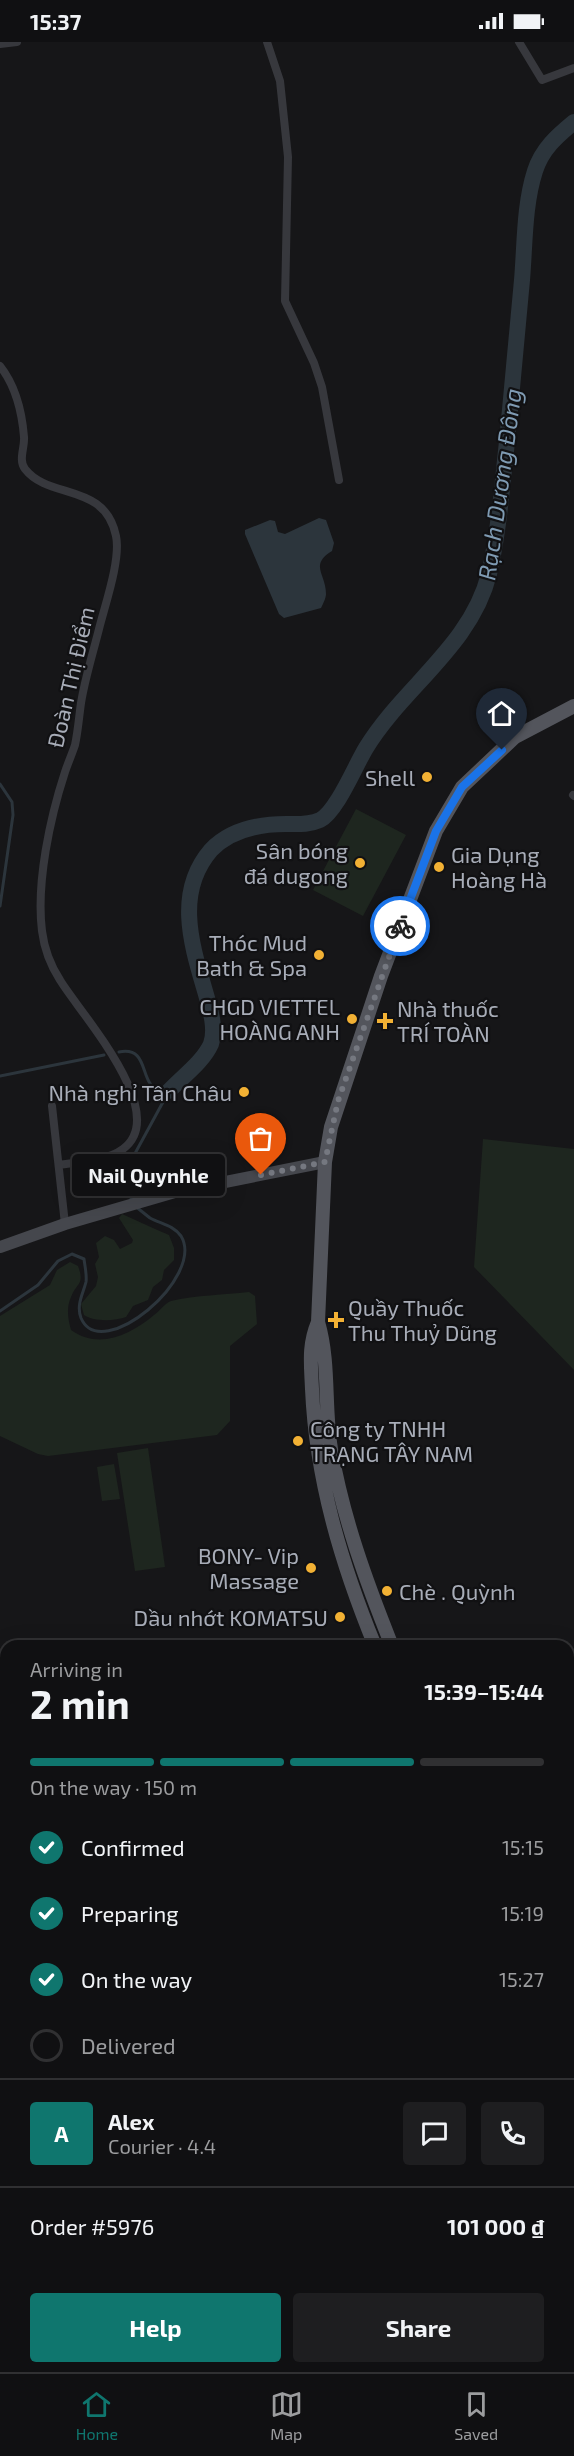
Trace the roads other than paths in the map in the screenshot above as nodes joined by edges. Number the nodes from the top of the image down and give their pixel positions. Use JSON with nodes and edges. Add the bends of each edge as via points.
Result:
{"nodes":[{"id":1,"x":17,"y":42,"type":"edge"},
{"id":2,"x":267,"y":42,"type":"edge"},
{"id":3,"x":531,"y":42,"type":"edge"},
{"id":4,"x":0,"y":44,"type":"edge"},
{"id":5,"x":520,"y":44,"type":"edge"},
{"id":6,"x":574,"y":68,"type":"edge"},
{"id":7,"x":0,"y":366,"type":"edge"},
{"id":8,"x":339,"y":480,"type":"dead end"},
{"id":9,"x":574,"y":706,"type":"edge"},
{"id":10,"x":52,"y":1106,"type":"dead end"},
{"id":11,"x":325,"y":1162,"type":"junction"},
{"id":12,"x":59,"y":1165,"type":"junction"},
{"id":13,"x":65,"y":1224,"type":"junction"},
{"id":14,"x":0,"y":1247,"type":"edge"},
{"id":15,"x":318,"y":1322,"type":"junction"},
{"id":16,"x":373,"y":1640,"type":"edge"},
{"id":17,"x":390,"y":1640,"type":"edge"}],
"edges":[{"from":1,"to":4,"type":"street"},
{"from":2,"to":8,"type":"street","via":[[280,81],[288,157],[285,301],[322,387]]},
{"from":3,"to":5,"type":"street"},
{"from":5,"to":6,"type":"street","via":[[542,80]]},
{"from":7,"to":12,"type":"street","name":"Đoàn Thị Điểm","via":[[12,383],[22,424],[22,460],[26,471],[101,507],[116,532],[117,543],[81,701],[78,731],[54,812],[41,895],[42,930],[49,957],[63,985],[113,1056],[131,1094],[136,1126],[133,1139],[117,1153]]},
{"from":9,"to":11,"type":"main road","via":[[515,737],[462,787],[436,831],[338,1101]]},
{"from":10,"to":12,"type":"street"},
{"from":11,"to":13,"type":"street","via":[[175,1192]]},
{"from":11,"to":15,"type":"main road"},
{"from":12,"to":13,"type":"street"},
{"from":13,"to":14,"type":"street"},
{"from":15,"to":16,"type":"main road","via":[[311,1339],[311,1362],[323,1483],[349,1582]]},
{"from":15,"to":17,"type":"main road","via":[[324,1342],[331,1447],[340,1496],[363,1572]]}]}
